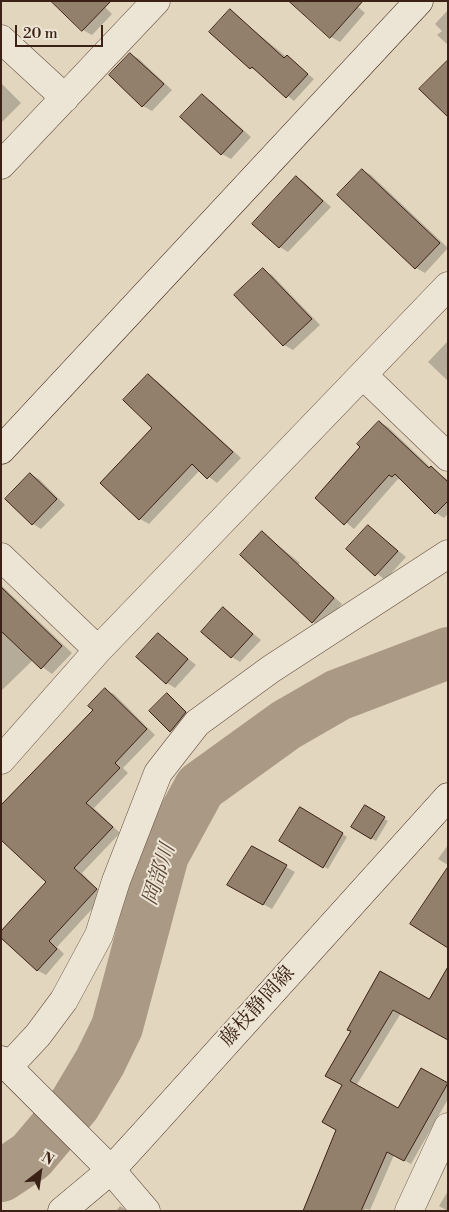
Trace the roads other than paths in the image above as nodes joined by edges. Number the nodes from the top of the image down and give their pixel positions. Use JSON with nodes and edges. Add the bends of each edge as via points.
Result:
{"nodes":[{"id":1,"x":156,"y":1,"type":"edge"},
{"id":2,"x":419,"y":1,"type":"edge"},
{"id":3,"x":1,"y":39,"type":"edge"},
{"id":4,"x":65,"y":98,"type":"junction"},
{"id":5,"x":1,"y":165,"type":"edge"},
{"id":6,"x":448,"y":286,"type":"edge"},
{"id":7,"x":364,"y":376,"type":"junction"},
{"id":8,"x":1,"y":450,"type":"edge"},
{"id":9,"x":448,"y":457,"type":"edge"},
{"id":10,"x":448,"y":554,"type":"edge"},
{"id":11,"x":1,"y":557,"type":"edge"},
{"id":12,"x":98,"y":650,"type":"junction"},
{"id":13,"x":1,"y":760,"type":"edge"},
{"id":14,"x":448,"y":797,"type":"edge"},
{"id":15,"x":5,"y":1063,"type":"edge"},
{"id":16,"x":447,"y":1130,"type":"edge"},
{"id":17,"x":111,"y":1170,"type":"junction"},
{"id":18,"x":62,"y":1211,"type":"edge"},
{"id":19,"x":146,"y":1211,"type":"edge"},
{"id":20,"x":409,"y":1211,"type":"edge"}],
"edges":[{"from":1,"to":4,"type":"street"},
{"from":2,"to":8,"type":"street"},
{"from":3,"to":4,"type":"street"},
{"from":4,"to":5,"type":"street"},
{"from":6,"to":7,"type":"street"},
{"from":7,"to":9,"type":"street"},
{"from":7,"to":12,"type":"street"},
{"from":10,"to":15,"type":"street","via":[[271,669],[197,723],[158,773],[99,935],[68,992],[38,1035]]},
{"from":11,"to":12,"type":"street"},
{"from":12,"to":13,"type":"street"},
{"from":14,"to":17,"type":"street","name":"藤枝静岡線"},
{"from":15,"to":17,"type":"street"},
{"from":16,"to":20,"type":"street"},
{"from":17,"to":18,"type":"street","name":"藤枝静岡線"},
{"from":17,"to":19,"type":"street"}]}
